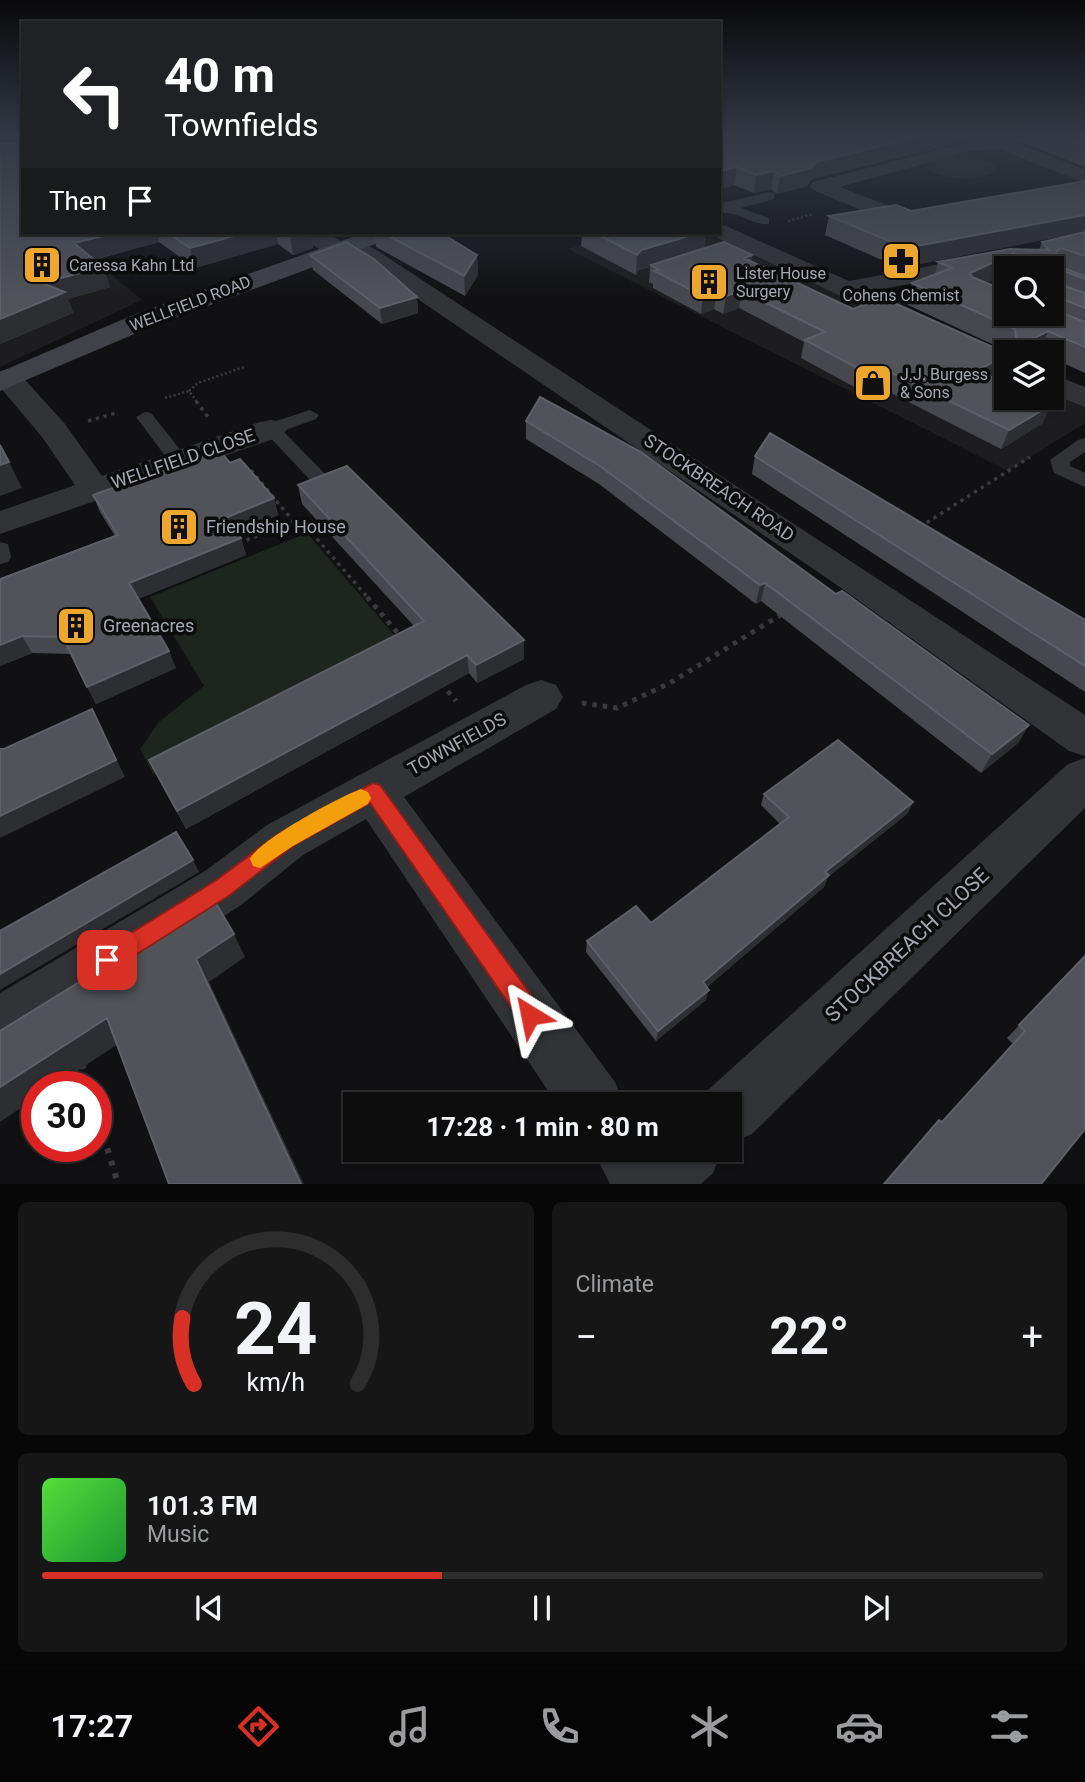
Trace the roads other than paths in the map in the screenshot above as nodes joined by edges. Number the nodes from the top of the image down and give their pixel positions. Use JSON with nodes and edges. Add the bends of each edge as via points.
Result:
{"nodes":[{"id":1,"x":828,"y":189,"type":"edge"},
{"id":2,"x":770,"y":196,"type":"edge"},
{"id":3,"x":723,"y":207,"type":"edge"},
{"id":4,"x":946,"y":212,"type":"edge"},
{"id":5,"x":764,"y":221,"type":"dead end"},
{"id":6,"x":317,"y":235,"type":"edge"},
{"id":7,"x":378,"y":235,"type":"edge"},
{"id":8,"x":731,"y":241,"type":"edge"},
{"id":9,"x":344,"y":247,"type":"junction"},
{"id":10,"x":994,"y":270,"type":"edge"},
{"id":11,"x":994,"y":281,"type":"edge"},
{"id":12,"x":846,"y":289,"type":"junction"},
{"id":13,"x":994,"y":304,"type":"edge"},
{"id":14,"x":994,"y":357,"type":"edge"},
{"id":15,"x":4,"y":380,"type":"edge"},
{"id":16,"x":1064,"y":388,"type":"edge"},
{"id":17,"x":1085,"y":398,"type":"edge"},
{"id":18,"x":310,"y":415,"type":"dead end"},
{"id":19,"x":145,"y":417,"type":"dead end"},
{"id":20,"x":271,"y":429,"type":"junction"},
{"id":21,"x":1085,"y":444,"type":"edge"},
{"id":22,"x":179,"y":461,"type":"junction"},
{"id":23,"x":322,"y":481,"type":"edge"},
{"id":24,"x":1085,"y":481,"type":"edge"},
{"id":25,"x":94,"y":489,"type":"junction"},
{"id":26,"x":0,"y":523,"type":"edge"},
{"id":27,"x":0,"y":549,"type":"edge"},
{"id":28,"x":0,"y":557,"type":"edge"},
{"id":29,"x":541,"y":697,"type":"dead end"},
{"id":30,"x":1085,"y":738,"type":"edge"},
{"id":31,"x":1085,"y":778,"type":"edge"},
{"id":32,"x":373,"y":791,"type":"junction"},
{"id":33,"x":0,"y":1026,"type":"edge"},
{"id":34,"x":585,"y":1092,"type":"edge"},
{"id":35,"x":742,"y":1101,"type":"edge"},
{"id":36,"x":635,"y":1162,"type":"edge"},
{"id":37,"x":677,"y":1162,"type":"edge"},
{"id":38,"x":652,"y":1184,"type":"edge"}],
"edges":[{"from":1,"to":4,"type":"street","via":[[905,220]]},
{"from":2,"to":3,"type":"lane"},
{"from":3,"to":5,"type":"lane"},
{"from":6,"to":9,"type":"street","name":"STOCKBREACH ROAD"},
{"from":7,"to":9,"type":"main road","name":"WELLFIELD ROAD"},
{"from":8,"to":12,"type":"street"},
{"from":9,"to":15,"type":"main road","name":"WELLFIELD ROAD","via":[[142,320]]},
{"from":9,"to":30,"type":"street","name":"STOCKBREACH ROAD","via":[[370,256]]},
{"from":10,"to":12,"type":"street","via":[[976,265]]},
{"from":11,"to":13,"type":"lane","via":[[973,295]]},
{"from":12,"to":14,"type":"street"},
{"from":15,"to":25,"type":"street","name":"WELLFIELD CLOSE","via":[[54,431]]},
{"from":16,"to":17,"type":"street"},
{"from":18,"to":20,"type":"lane"},
{"from":19,"to":22,"type":"lane"},
{"from":20,"to":22,"type":"street","name":"WELLFIELD CLOSE"},
{"from":20,"to":23,"type":"lane"},
{"from":21,"to":24,"type":"lane","via":[[1060,460],[1061,469]]},
{"from":22,"to":25,"type":"street","name":"WELLFIELD CLOSE"},
{"from":25,"to":26,"type":"street","name":"WELLFIELD CLOSE"},
{"from":27,"to":28,"type":"lane"},
{"from":29,"to":32,"type":"street","name":"TOWNFIELDS"},
{"from":31,"to":35,"type":"street","name":"STOCKBREACH CLOSE"},
{"from":32,"to":33,"type":"street","name":"TOWNFIELDS","via":[[285,840],[223,888]]},
{"from":32,"to":34,"type":"street"},
{"from":36,"to":38,"type":"street"},
{"from":37,"to":38,"type":"street"}]}
